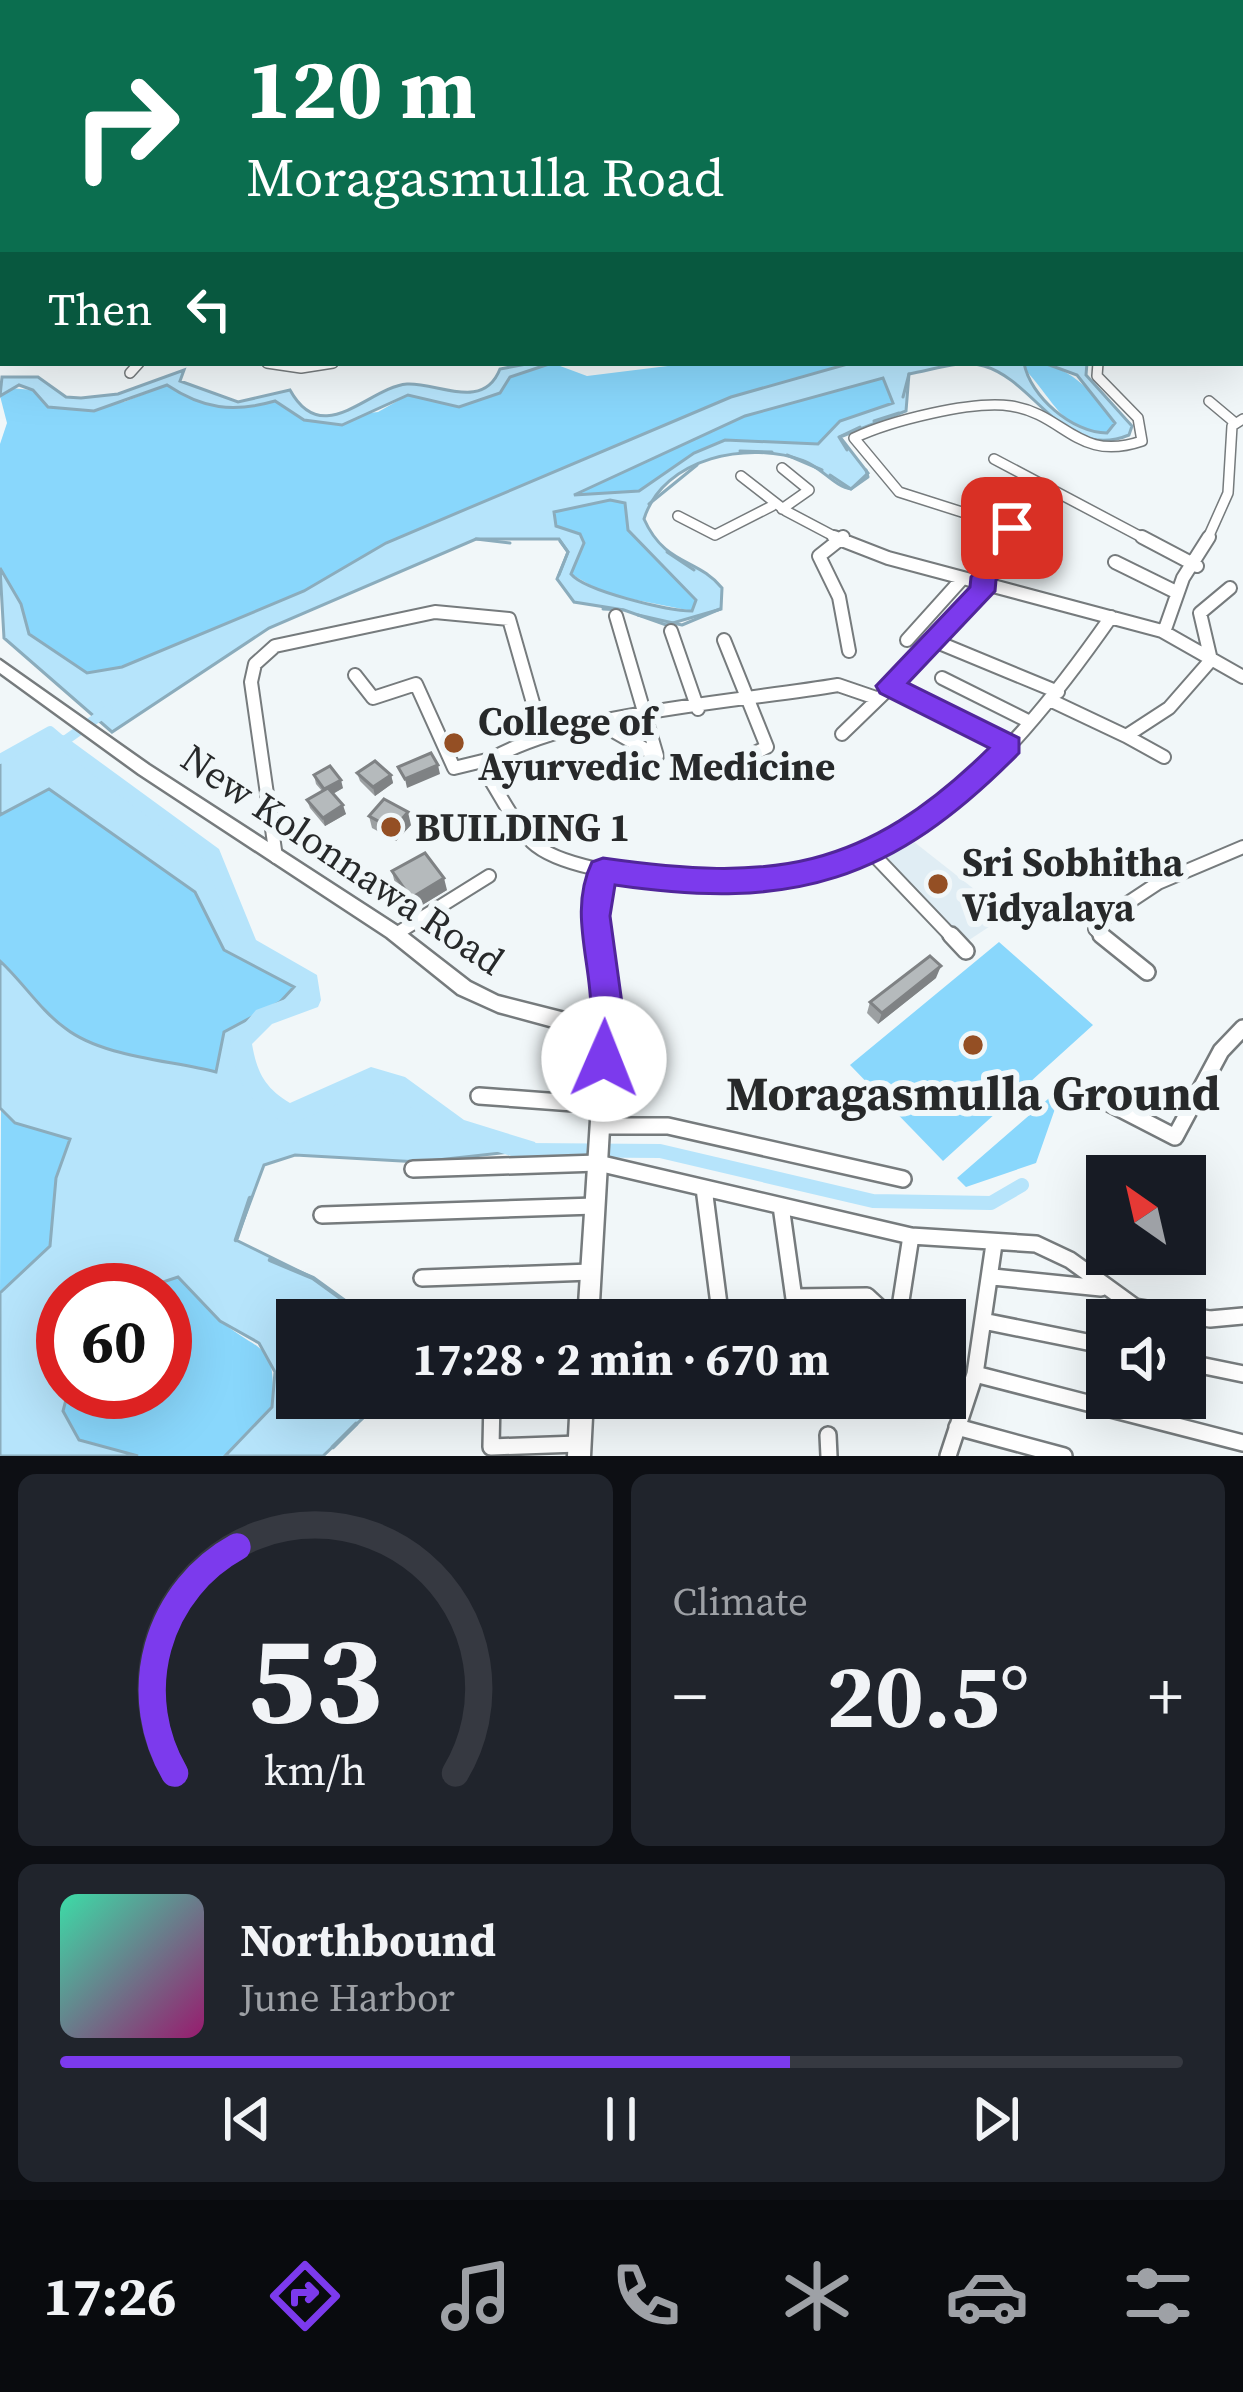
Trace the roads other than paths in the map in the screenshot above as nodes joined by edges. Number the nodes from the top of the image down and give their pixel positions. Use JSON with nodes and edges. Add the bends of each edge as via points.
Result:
{"nodes":[{"id":1,"x":136,"y":366,"type":"edge"},
{"id":2,"x":1096,"y":366,"type":"edge"},
{"id":3,"x":130,"y":373,"type":"dead end"},
{"id":4,"x":1209,"y":401,"type":"dead end"},
{"id":5,"x":1236,"y":424,"type":"edge"},
{"id":6,"x":994,"y":460,"type":"dead end"},
{"id":7,"x":782,"y":468,"type":"dead end"},
{"id":8,"x":741,"y":476,"type":"dead end"},
{"id":9,"x":1240,"y":501,"type":"edge"},
{"id":10,"x":777,"y":508,"type":"junction"},
{"id":11,"x":677,"y":516,"type":"dead end"},
{"id":12,"x":843,"y":537,"type":"junction"},
{"id":13,"x":1115,"y":562,"type":"dead end"},
{"id":14,"x":1197,"y":566,"type":"junction"},
{"id":15,"x":961,"y":580,"type":"junction"},
{"id":16,"x":983,"y":584,"type":"junction"},
{"id":17,"x":1230,"y":588,"type":"dead end"},
{"id":18,"x":1176,"y":592,"type":"junction"},
{"id":19,"x":616,"y":616,"type":"dead end"},
{"id":20,"x":1111,"y":617,"type":"junction"},
{"id":21,"x":671,"y":631,"type":"dead end"},
{"id":22,"x":1164,"y":632,"type":"junction"},
{"id":23,"x":724,"y":640,"type":"dead end"},
{"id":24,"x":908,"y":640,"type":"dead end"},
{"id":25,"x":937,"y":642,"type":"junction"},
{"id":26,"x":849,"y":651,"type":"dead end"},
{"id":27,"x":1211,"y":660,"type":"junction"},
{"id":28,"x":0,"y":665,"type":"edge"},
{"id":29,"x":356,"y":675,"type":"dead end"},
{"id":30,"x":1243,"y":676,"type":"edge"},
{"id":31,"x":942,"y":678,"type":"dead end"},
{"id":32,"x":890,"y":686,"type":"junction"},
{"id":33,"x":1055,"y":697,"type":"junction"},
{"id":34,"x":876,"y":698,"type":"junction"},
{"id":35,"x":746,"y":699,"type":"junction"},
{"id":36,"x":698,"y":709,"type":"junction"},
{"id":37,"x":646,"y":717,"type":"junction"},
{"id":38,"x":1030,"y":722,"type":"junction"},
{"id":39,"x":601,"y":724,"type":"junction"},
{"id":40,"x":541,"y":731,"type":"junction"},
{"id":41,"x":842,"y":734,"type":"dead end"},
{"id":42,"x":1126,"y":736,"type":"junction"},
{"id":43,"x":1009,"y":746,"type":"junction"},
{"id":44,"x":1164,"y":757,"type":"dead end"},
{"id":45,"x":491,"y":759,"type":"junction"},
{"id":46,"x":754,"y":778,"type":"dead end"},
{"id":47,"x":1243,"y":848,"type":"edge"},
{"id":48,"x":871,"y":852,"type":"junction"},
{"id":49,"x":276,"y":858,"type":"junction"},
{"id":50,"x":603,"y":871,"type":"junction"},
{"id":51,"x":488,"y":876,"type":"dead end"},
{"id":52,"x":396,"y":934,"type":"junction"},
{"id":53,"x":966,"y":951,"type":"dead end"},
{"id":54,"x":1148,"y":972,"type":"dead end"},
{"id":55,"x":1243,"y":1028,"type":"edge"},
{"id":56,"x":601,"y":1038,"type":"junction"},
{"id":57,"x":478,"y":1096,"type":"dead end"},
{"id":58,"x":1109,"y":1103,"type":"dead end"},
{"id":59,"x":601,"y":1105,"type":"junction"},
{"id":60,"x":600,"y":1128,"type":"junction"},
{"id":61,"x":598,"y":1160,"type":"junction"},
{"id":62,"x":412,"y":1169,"type":"dead end"},
{"id":63,"x":903,"y":1179,"type":"dead end"},
{"id":64,"x":704,"y":1188,"type":"junction"},
{"id":65,"x":595,"y":1206,"type":"junction"},
{"id":66,"x":781,"y":1207,"type":"junction"},
{"id":67,"x":322,"y":1215,"type":"dead end"},
{"id":68,"x":911,"y":1236,"type":"junction"},
{"id":69,"x":994,"y":1244,"type":"junction"},
{"id":70,"x":591,"y":1272,"type":"junction"},
{"id":71,"x":993,"y":1277,"type":"junction"},
{"id":72,"x":422,"y":1279,"type":"dead end"},
{"id":73,"x":1102,"y":1288,"type":"junction"},
{"id":74,"x":794,"y":1297,"type":"joint"},
{"id":75,"x":589,"y":1299,"type":"edge"},
{"id":76,"x":718,"y":1299,"type":"edge"},
{"id":77,"x":871,"y":1299,"type":"edge"},
{"id":78,"x":900,"y":1299,"type":"edge"},
{"id":79,"x":1243,"y":1316,"type":"edge"},
{"id":80,"x":983,"y":1321,"type":"junction"},
{"id":81,"x":1086,"y":1342,"type":"edge"},
{"id":82,"x":1206,"y":1366,"type":"edge"},
{"id":83,"x":975,"y":1374,"type":"junction"},
{"id":84,"x":1243,"y":1374,"type":"edge"},
{"id":85,"x":492,"y":1419,"type":"edge"},
{"id":86,"x":580,"y":1419,"type":"edge"},
{"id":87,"x":957,"y":1427,"type":"junction"},
{"id":88,"x":828,"y":1435,"type":"dead end"},
{"id":89,"x":1243,"y":1442,"type":"edge"},
{"id":90,"x":578,"y":1450,"type":"edge"},
{"id":91,"x":829,"y":1456,"type":"edge"},
{"id":92,"x":948,"y":1456,"type":"edge"},
{"id":93,"x":1064,"y":1456,"type":"edge"}],
"edges":[{"from":1,"to":3,"type":"street"},
{"from":2,"to":16,"type":"street","via":[[1138,418],[1142,441],[1087,447],[1009,404],[895,420],[854,438],[899,492],[1012,528],[1016,540]]},
{"from":4,"to":5,"type":"street"},
{"from":5,"to":9,"type":"street"},
{"from":6,"to":14,"type":"street"},
{"from":7,"to":10,"type":"street","via":[[808,490]]},
{"from":8,"to":10,"type":"street"},
{"from":9,"to":14,"type":"street"},
{"from":10,"to":11,"type":"street","via":[[715,536]]},
{"from":10,"to":12,"type":"street"},
{"from":12,"to":15,"type":"street"},
{"from":12,"to":26,"type":"street","via":[[819,556]]},
{"from":13,"to":18,"type":"street"},
{"from":14,"to":18,"type":"street"},
{"from":15,"to":16,"type":"street"},
{"from":15,"to":24,"type":"street"},
{"from":16,"to":20,"type":"street"},
{"from":16,"to":25,"type":"street"},
{"from":17,"to":27,"type":"street","via":[[1200,613]]},
{"from":18,"to":22,"type":"street"},
{"from":19,"to":37,"type":"street"},
{"from":20,"to":22,"type":"street"},
{"from":20,"to":33,"type":"street"},
{"from":21,"to":36,"type":"street"},
{"from":22,"to":27,"type":"street"},
{"from":23,"to":35,"type":"street"},
{"from":25,"to":32,"type":"street"},
{"from":25,"to":33,"type":"street"},
{"from":27,"to":30,"type":"street"},
{"from":27,"to":42,"type":"street","via":[[1169,708]]},
{"from":28,"to":49,"type":"main road","name":"New Kolonnawa Road","via":[[92,737]]},
{"from":29,"to":45,"type":"street","via":[[373,698],[416,684],[454,768]]},
{"from":31,"to":38,"type":"street"},
{"from":32,"to":34,"type":"street"},
{"from":32,"to":43,"type":"street"},
{"from":33,"to":38,"type":"street"},
{"from":33,"to":42,"type":"street"},
{"from":34,"to":35,"type":"street","via":[[838,685]]},
{"from":34,"to":41,"type":"street"},
{"from":35,"to":36,"type":"street"},
{"from":35,"to":46,"type":"street","via":[[767,748],[745,758]]},
{"from":36,"to":37,"type":"street"},
{"from":37,"to":39,"type":"street"},
{"from":37,"to":39,"type":"street","via":[[657,756]]},
{"from":38,"to":43,"type":"street"},
{"from":39,"to":40,"type":"street"},
{"from":40,"to":45,"type":"street"},
{"from":40,"to":49,"type":"street","via":[[509,619],[435,612],[275,646],[255,664],[250,682]]},
{"from":42,"to":44,"type":"street"},
{"from":43,"to":48,"type":"street","via":[[952,802]]},
{"from":45,"to":50,"type":"street","via":[[486,773],[534,844]]},
{"from":47,"to":54,"type":"street","via":[[1158,884],[1099,922],[1095,929]]},
{"from":48,"to":50,"type":"street","via":[[828,871],[729,883]]},
{"from":48,"to":53,"type":"street"},
{"from":49,"to":52,"type":"main road","name":"New Kolonnawa Road"},
{"from":50,"to":56,"type":"street","via":[[595,916],[608,1018]]},
{"from":51,"to":52,"type":"street"},
{"from":52,"to":56,"type":"main road","name":"New Kolonnawa Road","via":[[496,1005]]},
{"from":55,"to":58,"type":"street","via":[[1229,1038],[1175,1138]]},
{"from":56,"to":59,"type":"main road"},
{"from":57,"to":59,"type":"street"},
{"from":59,"to":60,"type":"main road"},
{"from":60,"to":61,"type":"main road"},
{"from":60,"to":63,"type":"street","via":[[668,1126]]},
{"from":61,"to":62,"type":"street"},
{"from":61,"to":64,"type":"street"},
{"from":61,"to":65,"type":"main road"},
{"from":64,"to":66,"type":"street"},
{"from":64,"to":76,"type":"street"},
{"from":65,"to":67,"type":"street"},
{"from":65,"to":70,"type":"main road"},
{"from":66,"to":68,"type":"street"},
{"from":66,"to":74,"type":"street"},
{"from":68,"to":69,"type":"street"},
{"from":68,"to":78,"type":"street"},
{"from":69,"to":71,"type":"street"},
{"from":69,"to":73,"type":"street","via":[[1036,1244]]},
{"from":70,"to":72,"type":"street"},
{"from":70,"to":75,"type":"main road"},
{"from":71,"to":73,"type":"street"},
{"from":71,"to":80,"type":"street"},
{"from":73,"to":79,"type":"street","via":[[1166,1314]]},
{"from":74,"to":77,"type":"street"},
{"from":80,"to":81,"type":"street"},
{"from":80,"to":83,"type":"street"},
{"from":82,"to":84,"type":"street"},
{"from":83,"to":87,"type":"street"},
{"from":83,"to":89,"type":"street"},
{"from":85,"to":90,"type":"street","via":[[491,1447]]},
{"from":86,"to":90,"type":"main road"},
{"from":87,"to":92,"type":"street"},
{"from":87,"to":93,"type":"street"},
{"from":88,"to":91,"type":"street"}]}
